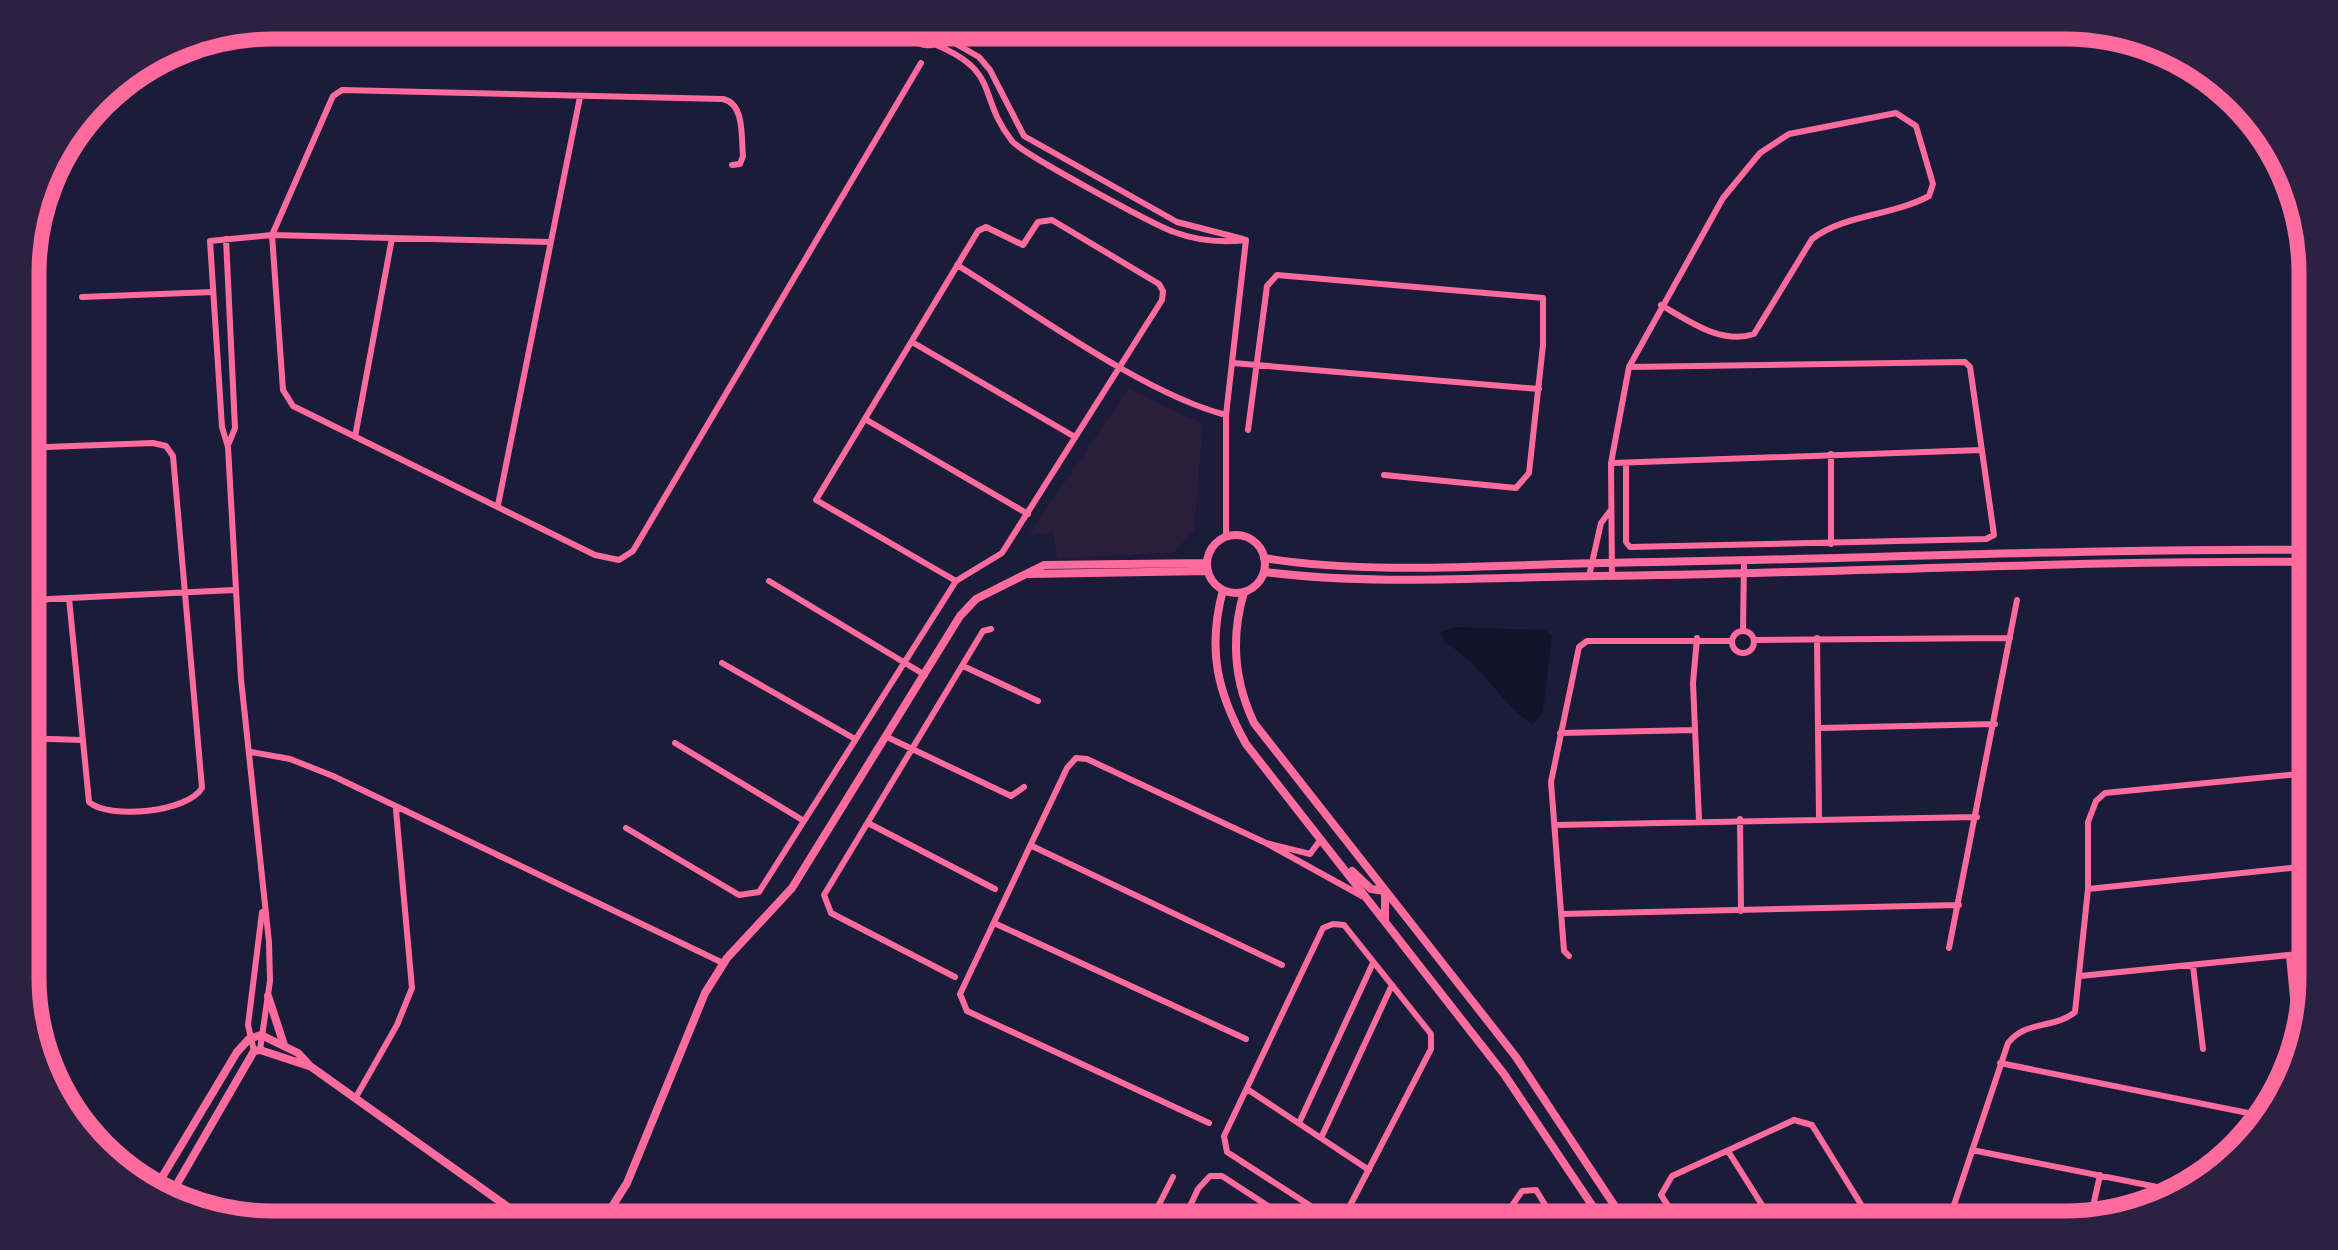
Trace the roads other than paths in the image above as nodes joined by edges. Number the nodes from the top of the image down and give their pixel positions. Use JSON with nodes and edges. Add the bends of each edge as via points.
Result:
{"nodes":[{"id":1,"x":913,"y":39,"type":"edge"},
{"id":2,"x":939,"y":39,"type":"edge"},
{"id":3,"x":947,"y":39,"type":"edge"},
{"id":4,"x":934,"y":44,"type":"junction"},
{"id":5,"x":921,"y":63,"type":"dead end"},
{"id":6,"x":580,"y":97,"type":"junction"},
{"id":7,"x":731,"y":165,"type":"dead end"},
{"id":8,"x":1093,"y":175,"type":"junction"},
{"id":9,"x":1096,"y":190,"type":"junction"},
{"id":10,"x":272,"y":235,"type":"junction"},
{"id":11,"x":392,"y":238,"type":"junction"},
{"id":12,"x":226,"y":239,"type":"junction"},
{"id":13,"x":1246,"y":240,"type":"junction"},
{"id":14,"x":549,"y":242,"type":"junction"},
{"id":15,"x":957,"y":265,"type":"junction"},
{"id":16,"x":213,"y":292,"type":"junction"},
{"id":17,"x":82,"y":296,"type":"dead end"},
{"id":18,"x":1661,"y":305,"type":"junction"},
{"id":19,"x":911,"y":341,"type":"junction"},
{"id":20,"x":1233,"y":363,"type":"junction"},
{"id":21,"x":1120,"y":364,"type":"junction"},
{"id":22,"x":1254,"y":364,"type":"junction"},
{"id":23,"x":1629,"y":368,"type":"junction"},
{"id":24,"x":1539,"y":389,"type":"junction"},
{"id":25,"x":1226,"y":415,"type":"junction"},
{"id":26,"x":865,"y":418,"type":"junction"},
{"id":27,"x":1248,"y":430,"type":"dead end"},
{"id":28,"x":356,"y":436,"type":"junction"},
{"id":29,"x":1075,"y":437,"type":"junction"},
{"id":30,"x":228,"y":447,"type":"junction"},
{"id":31,"x":40,"y":448,"type":"edge"},
{"id":32,"x":1981,"y":450,"type":"junction"},
{"id":33,"x":1831,"y":454,"type":"junction"},
{"id":34,"x":1611,"y":463,"type":"junction"},
{"id":35,"x":1626,"y":463,"type":"junction"},
{"id":36,"x":1384,"y":475,"type":"dead end"},
{"id":37,"x":497,"y":507,"type":"junction"},
{"id":38,"x":1610,"y":511,"type":"junction"},
{"id":39,"x":1028,"y":514,"type":"junction"},
{"id":40,"x":1226,"y":537,"type":"junction"},
{"id":41,"x":1832,"y":544,"type":"junction"},
{"id":42,"x":2299,"y":550,"type":"edge"},
{"id":43,"x":1264,"y":557,"type":"junction"},
{"id":44,"x":1744,"y":561,"type":"junction"},
{"id":45,"x":2299,"y":562,"type":"edge"},
{"id":46,"x":1589,"y":563,"type":"junction"},
{"id":47,"x":1612,"y":563,"type":"junction"},
{"id":48,"x":1207,"y":567,"type":"junction"},
{"id":49,"x":1265,"y":572,"type":"junction"},
{"id":50,"x":1743,"y":574,"type":"junction"},
{"id":51,"x":1589,"y":576,"type":"junction"},
{"id":52,"x":1612,"y":576,"type":"junction"},
{"id":53,"x":769,"y":580,"type":"dead end"},
{"id":54,"x":956,"y":581,"type":"junction"},
{"id":55,"x":234,"y":590,"type":"junction"},
{"id":56,"x":1223,"y":590,"type":"junction"},
{"id":57,"x":184,"y":592,"type":"junction"},
{"id":58,"x":1244,"y":592,"type":"junction"},
{"id":59,"x":69,"y":598,"type":"junction"},
{"id":60,"x":2018,"y":599,"type":"dead end"},
{"id":61,"x":40,"y":602,"type":"edge"},
{"id":62,"x":991,"y":629,"type":"dead end"},
{"id":63,"x":1743,"y":631,"type":"junction"},
{"id":64,"x":1696,"y":638,"type":"junction"},
{"id":65,"x":1817,"y":638,"type":"junction"},
{"id":66,"x":2010,"y":638,"type":"junction"},
{"id":67,"x":1732,"y":640,"type":"junction"},
{"id":68,"x":1754,"y":640,"type":"junction"},
{"id":69,"x":902,"y":662,"type":"junction"},
{"id":70,"x":722,"y":663,"type":"dead end"},
{"id":71,"x":963,"y":666,"type":"junction"},
{"id":72,"x":925,"y":675,"type":"junction"},
{"id":73,"x":1037,"y":701,"type":"dead end"},
{"id":74,"x":1995,"y":724,"type":"junction"},
{"id":75,"x":1820,"y":728,"type":"junction"},
{"id":76,"x":1695,"y":730,"type":"junction"},
{"id":77,"x":1560,"y":733,"type":"junction"},
{"id":78,"x":887,"y":736,"type":"junction"},
{"id":79,"x":39,"y":738,"type":"edge"},
{"id":80,"x":855,"y":739,"type":"junction"},
{"id":81,"x":80,"y":740,"type":"junction"},
{"id":82,"x":675,"y":743,"type":"dead end"},
{"id":83,"x":914,"y":748,"type":"junction"},
{"id":84,"x":251,"y":752,"type":"junction"},
{"id":85,"x":2299,"y":774,"type":"edge"},
{"id":86,"x":1024,"y":787,"type":"dead end"},
{"id":87,"x":395,"y":809,"type":"junction"},
{"id":88,"x":1977,"y":817,"type":"junction"},
{"id":89,"x":1819,"y":818,"type":"junction"},
{"id":90,"x":1700,"y":820,"type":"junction"},
{"id":91,"x":1740,"y":820,"type":"junction"},
{"id":92,"x":804,"y":821,"type":"junction"},
{"id":93,"x":868,"y":823,"type":"junction"},
{"id":94,"x":1554,"y":825,"type":"junction"},
{"id":95,"x":626,"y":828,"type":"dead end"},
{"id":96,"x":1321,"y":838,"type":"junction"},
{"id":97,"x":1267,"y":843,"type":"junction"},
{"id":98,"x":1032,"y":846,"type":"junction"},
{"id":99,"x":1334,"y":854,"type":"junction"},
{"id":100,"x":2299,"y":868,"type":"edge"},
{"id":101,"x":994,"y":889,"type":"dead end"},
{"id":102,"x":2088,"y":889,"type":"junction"},
{"id":103,"x":1385,"y":891,"type":"junction"},
{"id":104,"x":264,"y":896,"type":"junction"},
{"id":105,"x":1370,"y":901,"type":"junction"},
{"id":106,"x":1959,"y":905,"type":"junction"},
{"id":107,"x":1741,"y":911,"type":"junction"},
{"id":108,"x":1561,"y":914,"type":"junction"},
{"id":109,"x":1384,"y":920,"type":"junction"},
{"id":110,"x":994,"y":923,"type":"junction"},
{"id":111,"x":1949,"y":948,"type":"dead end"},
{"id":112,"x":2299,"y":955,"type":"edge"},
{"id":113,"x":1569,"y":956,"type":"dead end"},
{"id":114,"x":2289,"y":956,"type":"junction"},
{"id":115,"x":1373,"y":962,"type":"junction"},
{"id":116,"x":723,"y":964,"type":"junction"},
{"id":117,"x":1282,"y":965,"type":"dead end"},
{"id":118,"x":2193,"y":966,"type":"junction"},
{"id":119,"x":2080,"y":976,"type":"junction"},
{"id":120,"x":955,"y":977,"type":"dead end"},
{"id":121,"x":1392,"y":986,"type":"junction"},
{"id":122,"x":268,"y":996,"type":"junction"},
{"id":123,"x":2295,"y":1016,"type":"edge"},
{"id":124,"x":261,"y":1035,"type":"junction"},
{"id":125,"x":249,"y":1039,"type":"junction"},
{"id":126,"x":1246,"y":1039,"type":"dead end"},
{"id":127,"x":284,"y":1046,"type":"junction"},
{"id":128,"x":2203,"y":1048,"type":"dead end"},
{"id":129,"x":257,"y":1050,"type":"junction"},
{"id":130,"x":1516,"y":1058,"type":"junction"},
{"id":131,"x":2000,"y":1063,"type":"junction"},
{"id":132,"x":310,"y":1066,"type":"junction"},
{"id":133,"x":1504,"y":1074,"type":"junction"},
{"id":134,"x":1247,"y":1089,"type":"junction"},
{"id":135,"x":356,"y":1097,"type":"junction"},
{"id":136,"x":2254,"y":1114,"type":"edge"},
{"id":137,"x":1209,"y":1123,"type":"dead end"},
{"id":138,"x":1299,"y":1124,"type":"junction"},
{"id":139,"x":1322,"y":1138,"type":"junction"},
{"id":140,"x":1972,"y":1150,"type":"junction"},
{"id":141,"x":1729,"y":1151,"type":"junction"},
{"id":142,"x":1369,"y":1170,"type":"junction"},
{"id":143,"x":2100,"y":1175,"type":"junction"},
{"id":144,"x":1173,"y":1178,"type":"dead end"},
{"id":145,"x":160,"y":1181,"type":"edge"},
{"id":146,"x":174,"y":1189,"type":"edge"},
{"id":147,"x":2164,"y":1189,"type":"edge"},
{"id":148,"x":2093,"y":1208,"type":"edge"},
{"id":149,"x":1188,"y":1210,"type":"edge"},
{"id":150,"x":1275,"y":1210,"type":"edge"},
{"id":151,"x":1313,"y":1210,"type":"edge"},
{"id":152,"x":1347,"y":1210,"type":"edge"},
{"id":153,"x":1509,"y":1210,"type":"edge"},
{"id":154,"x":1549,"y":1210,"type":"edge"},
{"id":155,"x":1595,"y":1210,"type":"edge"},
{"id":156,"x":1618,"y":1210,"type":"edge"},
{"id":157,"x":1670,"y":1210,"type":"edge"},
{"id":158,"x":1766,"y":1210,"type":"edge"},
{"id":159,"x":1865,"y":1210,"type":"edge"},
{"id":160,"x":1952,"y":1210,"type":"edge"},
{"id":161,"x":514,"y":1211,"type":"edge"},
{"id":162,"x":609,"y":1211,"type":"edge"},
{"id":163,"x":1156,"y":1211,"type":"edge"}],
"edges":[{"from":1,"to":4,"type":"street"},
{"from":2,"to":4,"type":"street"},
{"from":3,"to":8,"type":"street","via":[[990,70],[1024,136]]},
{"from":4,"to":9,"type":"street","via":[[976,68],[1013,143]]},
{"from":5,"to":37,"type":"street","via":[[633,551],[609,561]]},
{"from":6,"to":7,"type":"street","via":[[732,101],[743,156]]},
{"from":6,"to":10,"type":"street","via":[[342,90]]},
{"from":6,"to":14,"type":"street"},
{"from":8,"to":9,"type":"street"},
{"from":8,"to":13,"type":"street","via":[[1177,222]]},
{"from":9,"to":13,"type":"street","via":[[1172,232],[1218,244]]},
{"from":10,"to":11,"type":"street"},
{"from":10,"to":12,"type":"street"},
{"from":10,"to":28,"type":"street","via":[[283,390],[293,406]]},
{"from":11,"to":14,"type":"street"},
{"from":11,"to":28,"type":"street"},
{"from":12,"to":16,"type":"street","via":[[210,241]]},
{"from":12,"to":30,"type":"street","via":[[235,428]]},
{"from":13,"to":20,"type":"street"},
{"from":14,"to":37,"type":"street"},
{"from":15,"to":19,"type":"street"},
{"from":15,"to":21,"type":"street"},
{"from":15,"to":21,"type":"street","via":[[978,230],[1023,245],[1038,222],[1052,220],[1159,284],[1162,300]]},
{"from":16,"to":17,"type":"street"},
{"from":16,"to":30,"type":"street"},
{"from":18,"to":18,"type":"street","via":[[1723,198],[1760,153],[1789,134],[1896,113],[1916,126],[1934,184],[1928,196],[1812,239],[1754,334],[1713,333]]},
{"from":18,"to":23,"type":"street"},
{"from":19,"to":26,"type":"street"},
{"from":19,"to":29,"type":"street"},
{"from":20,"to":22,"type":"street"},
{"from":20,"to":25,"type":"street"},
{"from":21,"to":25,"type":"street"},
{"from":21,"to":29,"type":"street"},
{"from":22,"to":24,"type":"street"},
{"from":22,"to":24,"type":"street","via":[[1277,275],[1543,298]]},
{"from":22,"to":27,"type":"street"},
{"from":23,"to":32,"type":"street","via":[[1965,362]]},
{"from":23,"to":34,"type":"street"},
{"from":24,"to":36,"type":"street","via":[[1529,473],[1516,488]]},
{"from":25,"to":40,"type":"street"},
{"from":26,"to":39,"type":"street"},
{"from":26,"to":54,"type":"street","via":[[815,500]]},
{"from":28,"to":37,"type":"street"},
{"from":29,"to":39,"type":"street"},
{"from":30,"to":55,"type":"street"},
{"from":31,"to":57,"type":"street","via":[[166,446]]},
{"from":32,"to":33,"type":"street"},
{"from":32,"to":41,"type":"street","via":[[1994,535]]},
{"from":33,"to":35,"type":"street"},
{"from":33,"to":41,"type":"street"},
{"from":34,"to":35,"type":"street"},
{"from":34,"to":38,"type":"street"},
{"from":35,"to":41,"type":"street","via":[[1630,547]]},
{"from":38,"to":46,"type":"street"},
{"from":38,"to":47,"type":"street"},
{"from":39,"to":54,"type":"street","via":[[1002,553]]},
{"from":40,"to":43,"type":"street","via":[[1245,537]]},
{"from":40,"to":48,"type":"street","via":[[1212,547]]},
{"from":42,"to":44,"type":"street"},
{"from":43,"to":46,"type":"street","via":[[1308,565]]},
{"from":43,"to":49,"type":"street"},
{"from":44,"to":47,"type":"street"},
{"from":44,"to":50,"type":"street"},
{"from":45,"to":50,"type":"street"},
{"from":46,"to":47,"type":"street"},
{"from":46,"to":51,"type":"street"},
{"from":47,"to":52,"type":"street"},
{"from":48,"to":56,"type":"street"},
{"from":48,"to":72,"type":"street","via":[[1021,574],[976,599]]},
{"from":49,"to":51,"type":"street"},
{"from":49,"to":58,"type":"street"},
{"from":50,"to":52,"type":"street"},
{"from":50,"to":63,"type":"street"},
{"from":51,"to":52,"type":"street"},
{"from":53,"to":69,"type":"street"},
{"from":54,"to":69,"type":"street"},
{"from":55,"to":57,"type":"street"},
{"from":55,"to":84,"type":"street"},
{"from":56,"to":58,"type":"street"},
{"from":56,"to":96,"type":"street","via":[[1215,620],[1220,691],[1246,744]]},
{"from":57,"to":59,"type":"street"},
{"from":57,"to":81,"type":"street","via":[[202,788],[195,800],[97,809],[89,802]]},
{"from":58,"to":103,"type":"street","via":[[1234,624],[1249,712]]},
{"from":59,"to":61,"type":"street"},
{"from":59,"to":81,"type":"street"},
{"from":60,"to":66,"type":"street"},
{"from":62,"to":71,"type":"street"},
{"from":63,"to":67,"type":"street"},
{"from":63,"to":68,"type":"street"},
{"from":64,"to":67,"type":"street"},
{"from":64,"to":76,"type":"street"},
{"from":64,"to":77,"type":"street","via":[[1586,641]]},
{"from":65,"to":66,"type":"street"},
{"from":65,"to":68,"type":"street"},
{"from":65,"to":75,"type":"street"},
{"from":66,"to":74,"type":"street"},
{"from":67,"to":68,"type":"street","via":[[1744,653]]},
{"from":69,"to":72,"type":"street"},
{"from":69,"to":80,"type":"street"},
{"from":70,"to":80,"type":"street"},
{"from":71,"to":73,"type":"street"},
{"from":71,"to":83,"type":"street"},
{"from":72,"to":78,"type":"street"},
{"from":74,"to":75,"type":"street"},
{"from":74,"to":88,"type":"street"},
{"from":75,"to":89,"type":"street"},
{"from":76,"to":77,"type":"street"},
{"from":76,"to":90,"type":"street"},
{"from":77,"to":94,"type":"street"},
{"from":78,"to":83,"type":"street"},
{"from":78,"to":116,"type":"street","via":[[792,888]]},
{"from":79,"to":81,"type":"street"},
{"from":80,"to":92,"type":"street"},
{"from":82,"to":92,"type":"street"},
{"from":83,"to":86,"type":"street","via":[[1011,796]]},
{"from":83,"to":93,"type":"street"},
{"from":84,"to":87,"type":"street","via":[[290,758]]},
{"from":84,"to":104,"type":"street"},
{"from":85,"to":102,"type":"street","via":[[2105,793],[2088,822]]},
{"from":87,"to":116,"type":"street"},
{"from":87,"to":135,"type":"street","via":[[412,988]]},
{"from":88,"to":89,"type":"street"},
{"from":88,"to":106,"type":"street"},
{"from":89,"to":91,"type":"street"},
{"from":90,"to":91,"type":"street"},
{"from":90,"to":94,"type":"street"},
{"from":91,"to":107,"type":"street"},
{"from":92,"to":95,"type":"street","via":[[760,892],[739,895]]},
{"from":93,"to":101,"type":"street"},
{"from":93,"to":120,"type":"street","via":[[824,895],[831,914]]},
{"from":94,"to":108,"type":"street"},
{"from":96,"to":97,"type":"street","via":[[1310,854]]},
{"from":96,"to":99,"type":"street"},
{"from":97,"to":98,"type":"street","via":[[1076,758]]},
{"from":97,"to":105,"type":"street"},
{"from":98,"to":110,"type":"street"},
{"from":98,"to":117,"type":"street"},
{"from":99,"to":103,"type":"street","via":[[1371,889]]},
{"from":99,"to":105,"type":"street"},
{"from":100,"to":102,"type":"street"},
{"from":102,"to":119,"type":"street"},
{"from":103,"to":109,"type":"street"},
{"from":103,"to":130,"type":"street"},
{"from":104,"to":122,"type":"street"},
{"from":104,"to":125,"type":"street"},
{"from":105,"to":109,"type":"street"},
{"from":106,"to":107,"type":"street"},
{"from":106,"to":111,"type":"street"},
{"from":107,"to":108,"type":"street"},
{"from":108,"to":113,"type":"street"},
{"from":109,"to":133,"type":"street"},
{"from":110,"to":126,"type":"street"},
{"from":110,"to":137,"type":"street","via":[[960,994],[967,1011]]},
{"from":112,"to":114,"type":"street"},
{"from":114,"to":118,"type":"street"},
{"from":114,"to":123,"type":"street"},
{"from":115,"to":121,"type":"street"},
{"from":115,"to":134,"type":"street","via":[[1344,925],[1322,928]]},
{"from":115,"to":138,"type":"street"},
{"from":116,"to":162,"type":"street"},
{"from":118,"to":119,"type":"street"},
{"from":118,"to":128,"type":"street"},
{"from":119,"to":131,"type":"street","via":[[2075,1012],[2022,1029]]},
{"from":121,"to":139,"type":"street"},
{"from":121,"to":142,"type":"street","via":[[1431,1034],[1431,1049]]},
{"from":122,"to":124,"type":"street"},
{"from":122,"to":127,"type":"street"},
{"from":124,"to":125,"type":"street"},
{"from":124,"to":127,"type":"street"},
{"from":124,"to":129,"type":"street"},
{"from":125,"to":129,"type":"street"},
{"from":125,"to":145,"type":"street"},
{"from":127,"to":132,"type":"street"},
{"from":129,"to":132,"type":"street"},
{"from":129,"to":146,"type":"street"},
{"from":130,"to":133,"type":"street"},
{"from":130,"to":156,"type":"street"},
{"from":131,"to":136,"type":"street"},
{"from":131,"to":140,"type":"street"},
{"from":132,"to":135,"type":"street"},
{"from":133,"to":155,"type":"street"},
{"from":134,"to":138,"type":"street"},
{"from":134,"to":151,"type":"street","via":[[1224,1136],[1228,1152]]},
{"from":135,"to":161,"type":"street"},
{"from":138,"to":139,"type":"street"},
{"from":139,"to":142,"type":"street"},
{"from":140,"to":143,"type":"street"},
{"from":140,"to":160,"type":"street"},
{"from":141,"to":157,"type":"street","via":[[1672,1177],[1661,1195]]},
{"from":141,"to":158,"type":"street"},
{"from":141,"to":159,"type":"street","via":[[1794,1120],[1812,1125]]},
{"from":142,"to":152,"type":"street"},
{"from":143,"to":147,"type":"street"},
{"from":143,"to":148,"type":"street"},
{"from":144,"to":163,"type":"street"},
{"from":149,"to":150,"type":"street","via":[[1210,1176]]},
{"from":153,"to":154,"type":"street","via":[[1529,1188]]}]}
